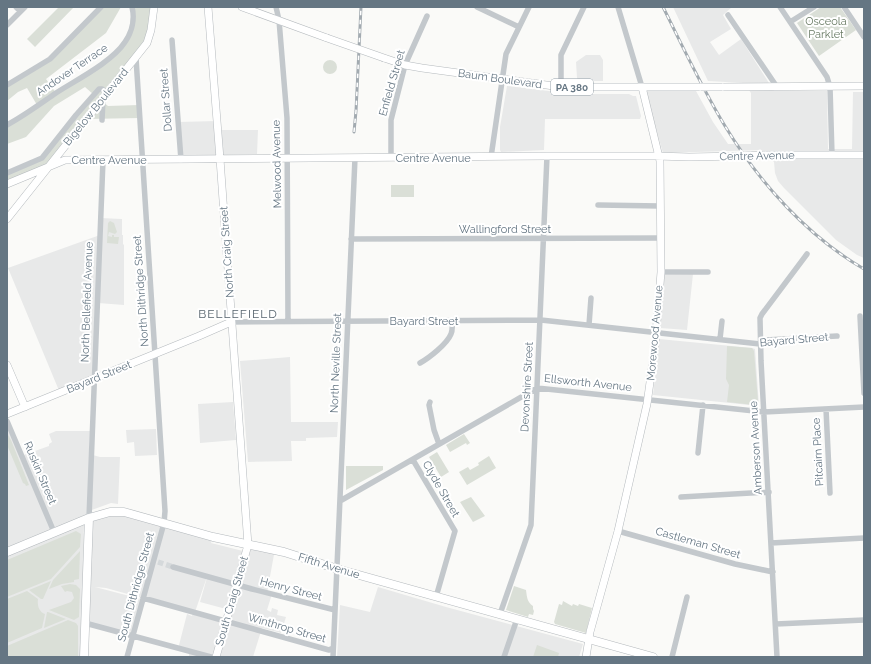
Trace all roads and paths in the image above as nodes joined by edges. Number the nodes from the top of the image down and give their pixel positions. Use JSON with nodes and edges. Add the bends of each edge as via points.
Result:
{"nodes":[{"id":1,"x":25,"y":7,"type":"edge"},
{"id":2,"x":101,"y":7,"type":"edge"},
{"id":3,"x":132,"y":7,"type":"edge"},
{"id":4,"x":154,"y":7,"type":"edge"},
{"id":5,"x":208,"y":7,"type":"edge"},
{"id":6,"x":242,"y":7,"type":"edge"},
{"id":7,"x":276,"y":7,"type":"edge"},
{"id":8,"x":477,"y":7,"type":"edge"},
{"id":9,"x":529,"y":7,"type":"edge"},
{"id":10,"x":584,"y":7,"type":"edge"},
{"id":11,"x":618,"y":7,"type":"edge"},
{"id":12,"x":780,"y":7,"type":"edge"},
{"id":13,"x":814,"y":7,"type":"edge"},
{"id":14,"x":844,"y":7,"type":"edge"},
{"id":15,"x":18,"y":9,"type":"edge"},
{"id":16,"x":728,"y":15,"type":"dead end"},
{"id":17,"x":427,"y":16,"type":"dead end"},
{"id":18,"x":279,"y":20,"type":"junction"},
{"id":19,"x":790,"y":22,"type":"junction"},
{"id":20,"x":7,"y":25,"type":"edge"},
{"id":21,"x":519,"y":27,"type":"junction"},
{"id":22,"x":864,"y":37,"type":"edge"},
{"id":23,"x":172,"y":40,"type":"dead end"},
{"id":24,"x":136,"y":58,"type":"junction"},
{"id":25,"x":405,"y":65,"type":"junction"},
{"id":26,"x":502,"y":80,"type":"junction"},
{"id":27,"x":7,"y":86,"type":"edge"},
{"id":28,"x":864,"y":86,"type":"edge"},
{"id":29,"x":561,"y":87,"type":"junction"},
{"id":30,"x":642,"y":87,"type":"junction"},
{"id":31,"x":777,"y":87,"type":"junction"},
{"id":32,"x":830,"y":87,"type":"junction"},
{"id":33,"x":105,"y":96,"type":"junction"},
{"id":34,"x":102,"y":120,"type":"dead end"},
{"id":35,"x":7,"y":125,"type":"edge"},
{"id":36,"x":832,"y":155,"type":"junction"},
{"id":37,"x":864,"y":155,"type":"edge"},
{"id":38,"x":548,"y":156,"type":"junction"},
{"id":39,"x":660,"y":156,"type":"junction"},
{"id":40,"x":491,"y":157,"type":"junction"},
{"id":41,"x":355,"y":158,"type":"junction"},
{"id":42,"x":391,"y":158,"type":"junction"},
{"id":43,"x":220,"y":159,"type":"junction"},
{"id":44,"x":287,"y":159,"type":"junction"},
{"id":45,"x":103,"y":160,"type":"junction"},
{"id":46,"x":143,"y":160,"type":"junction"},
{"id":47,"x":181,"y":160,"type":"junction"},
{"id":48,"x":48,"y":167,"type":"junction"},
{"id":49,"x":7,"y":173,"type":"edge"},
{"id":50,"x":7,"y":184,"type":"edge"},
{"id":51,"x":598,"y":205,"type":"dead end"},
{"id":52,"x":660,"y":206,"type":"junction"},
{"id":53,"x":7,"y":219,"type":"edge"},
{"id":54,"x":544,"y":238,"type":"junction"},
{"id":55,"x":660,"y":238,"type":"junction"},
{"id":56,"x":350,"y":239,"type":"junction"},
{"id":57,"x":807,"y":254,"type":"dead end"},
{"id":58,"x":660,"y":272,"type":"junction"},
{"id":59,"x":708,"y":272,"type":"dead end"},
{"id":60,"x":591,"y":298,"type":"dead end"},
{"id":61,"x":860,"y":316,"type":"dead end"},
{"id":62,"x":541,"y":320,"type":"junction"},
{"id":63,"x":288,"y":321,"type":"junction"},
{"id":64,"x":347,"y":321,"type":"junction"},
{"id":65,"x":452,"y":321,"type":"junction"},
{"id":66,"x":722,"y":321,"type":"dead end"},
{"id":67,"x":231,"y":322,"type":"junction"},
{"id":68,"x":589,"y":325,"type":"junction"},
{"id":69,"x":655,"y":332,"type":"junction"},
{"id":70,"x":838,"y":336,"type":"dead end"},
{"id":71,"x":720,"y":339,"type":"junction"},
{"id":72,"x":760,"y":344,"type":"junction"},
{"id":73,"x":155,"y":354,"type":"junction"},
{"id":74,"x":420,"y":363,"type":"dead end"},
{"id":75,"x":7,"y":365,"type":"edge"},
{"id":76,"x":95,"y":378,"type":"junction"},
{"id":77,"x":537,"y":388,"type":"junction"},
{"id":78,"x":864,"y":393,"type":"edge"},
{"id":79,"x":648,"y":400,"type":"junction"},
{"id":80,"x":430,"y":402,"type":"dead end"},
{"id":81,"x":703,"y":405,"type":"junction"},
{"id":82,"x":25,"y":407,"type":"junction"},
{"id":83,"x":864,"y":407,"type":"edge"},
{"id":84,"x":826,"y":409,"type":"junction"},
{"id":85,"x":764,"y":412,"type":"junction"},
{"id":86,"x":7,"y":414,"type":"edge"},
{"id":87,"x":7,"y":422,"type":"edge"},
{"id":88,"x":439,"y":444,"type":"junction"},
{"id":89,"x":698,"y":453,"type":"dead end"},
{"id":90,"x":413,"y":460,"type":"junction"},
{"id":91,"x":769,"y":492,"type":"junction"},
{"id":92,"x":830,"y":493,"type":"dead end"},
{"id":93,"x":681,"y":497,"type":"dead end"},
{"id":94,"x":340,"y":501,"type":"junction"},
{"id":95,"x":89,"y":518,"type":"junction"},
{"id":96,"x":164,"y":523,"type":"junction"},
{"id":97,"x":618,"y":531,"type":"junction"},
{"id":98,"x":54,"y":532,"type":"junction"},
{"id":99,"x":864,"y":538,"type":"edge"},
{"id":100,"x":771,"y":543,"type":"junction"},
{"id":101,"x":248,"y":545,"type":"junction"},
{"id":102,"x":7,"y":552,"type":"edge"},
{"id":103,"x":173,"y":567,"type":"tunnel mouth"},
{"id":104,"x":337,"y":569,"type":"junction"},
{"id":105,"x":773,"y":572,"type":"junction"},
{"id":106,"x":237,"y":584,"type":"junction"},
{"id":107,"x":436,"y":597,"type":"junction"},
{"id":108,"x":687,"y":597,"type":"dead end"},
{"id":109,"x":143,"y":598,"type":"junction"},
{"id":110,"x":335,"y":610,"type":"junction"},
{"id":111,"x":500,"y":614,"type":"junction"},
{"id":112,"x":517,"y":619,"type":"junction"},
{"id":113,"x":864,"y":620,"type":"edge"},
{"id":114,"x":227,"y":621,"type":"junction"},
{"id":115,"x":86,"y":623,"type":"junction"},
{"id":116,"x":776,"y":624,"type":"junction"},
{"id":117,"x":133,"y":636,"type":"junction"},
{"id":118,"x":590,"y":639,"type":"junction"},
{"id":119,"x":333,"y":648,"type":"junction"},
{"id":120,"x":84,"y":657,"type":"edge"},
{"id":121,"x":127,"y":657,"type":"edge"},
{"id":122,"x":211,"y":657,"type":"edge"},
{"id":123,"x":216,"y":657,"type":"edge"},
{"id":124,"x":333,"y":657,"type":"edge"},
{"id":125,"x":504,"y":657,"type":"edge"},
{"id":126,"x":586,"y":657,"type":"edge"},
{"id":127,"x":653,"y":657,"type":"edge"},
{"id":128,"x":672,"y":657,"type":"edge"},
{"id":129,"x":777,"y":657,"type":"edge"}],
"edges":[{"from":1,"to":15,"type":"street"},
{"from":2,"to":27,"type":"street","via":[[50,59]]},
{"from":3,"to":35,"type":"street","name":"Andover Terrace","via":[[133,25],[125,42],[114,54]]},
{"from":4,"to":24,"type":"main road","name":"Bigelow Boulevard","via":[[152,30]]},
{"from":5,"to":43,"type":"main road","name":"North Craig Street"},
{"from":6,"to":18,"type":"main road","name":"Baum Boulevard","number":"PA 380"},
{"from":7,"to":18,"type":"street","name":"Melwood Avenue"},
{"from":8,"to":21,"type":"street"},
{"from":9,"to":21,"type":"street"},
{"from":10,"to":29,"type":"street","via":[[561,55]]},
{"from":11,"to":30,"type":"street","name":"Morewood Avenue"},
{"from":12,"to":19,"type":"street"},
{"from":13,"to":19,"type":"street"},
{"from":14,"to":22,"type":"street"},
{"from":15,"to":20,"type":"street"},
{"from":16,"to":31,"type":"street"},
{"from":17,"to":25,"type":"street","name":"Enfield Street"},
{"from":18,"to":25,"type":"main road","name":"Baum Boulevard","number":"PA 380","bridge":true},
{"from":18,"to":44,"type":"street","name":"Melwood Avenue","via":[[287,118]]},
{"from":19,"to":32,"type":"street","via":[[827,77]]},
{"from":21,"to":26,"type":"street","via":[[506,54]]},
{"from":23,"to":47,"type":"street","name":"Dollar Street"},
{"from":24,"to":33,"type":"main road","name":"Bigelow Boulevard"},
{"from":24,"to":46,"type":"street","name":"North Dithridge Street"},
{"from":25,"to":26,"type":"main road","name":"Baum Boulevard","number":"PA 380"},
{"from":25,"to":42,"type":"street","name":"Enfield Street","via":[[391,120]]},
{"from":26,"to":29,"type":"main road","name":"Baum Boulevard","number":"PA 380"},
{"from":26,"to":40,"type":"street"},
{"from":28,"to":32,"type":"main road","name":"Baum Boulevard","number":"PA 380"},
{"from":29,"to":30,"type":"main road","name":"Baum Boulevard","number":"PA 380"},
{"from":30,"to":31,"type":"main road","name":"Baum Boulevard","number":"PA 380","bridge":true},
{"from":30,"to":39,"type":"main road","name":"Morewood Avenue"},
{"from":31,"to":32,"type":"main road","name":"Baum Boulevard","number":"PA 380"},
{"from":32,"to":36,"type":"street"},
{"from":33,"to":34,"type":"street"},
{"from":33,"to":48,"type":"main road","name":"Bigelow Boulevard"},
{"from":33,"to":49,"type":"street","via":[[102,89],[99,90],[42,158]]},
{"from":36,"to":37,"type":"main road","name":"Centre Avenue"},
{"from":36,"to":39,"type":"main road","name":"Centre Avenue","bridge":true},
{"from":38,"to":39,"type":"main road","name":"Centre Avenue"},
{"from":38,"to":40,"type":"main road","name":"Centre Avenue"},
{"from":38,"to":54,"type":"street","name":"Devonshire Street"},
{"from":39,"to":52,"type":"main road","name":"Morewood Avenue"},
{"from":40,"to":42,"type":"main road","name":"Centre Avenue"},
{"from":41,"to":42,"type":"main road","name":"Centre Avenue"},
{"from":41,"to":44,"type":"main road","name":"Centre Avenue"},
{"from":41,"to":56,"type":"street","name":"North Neville Street"},
{"from":43,"to":44,"type":"main road","name":"Centre Avenue"},
{"from":43,"to":47,"type":"main road","name":"Centre Avenue"},
{"from":43,"to":67,"type":"main road","name":"North Craig Street"},
{"from":44,"to":63,"type":"street","name":"Melwood Avenue"},
{"from":45,"to":46,"type":"main road","name":"Centre Avenue"},
{"from":45,"to":48,"type":"main road","name":"Centre Avenue","via":[[65,160]]},
{"from":45,"to":76,"type":"street","name":"North Bellefield Avenue"},
{"from":46,"to":47,"type":"main road","name":"Centre Avenue"},
{"from":46,"to":73,"type":"street","name":"North Dithridge Street"},
{"from":48,"to":50,"type":"main road","name":"Centre Avenue"},
{"from":48,"to":53,"type":"main road","name":"Bigelow Boulevard"},
{"from":51,"to":52,"type":"street"},
{"from":52,"to":55,"type":"main road","name":"Morewood Avenue"},
{"from":54,"to":55,"type":"street","name":"Wallingford Street"},
{"from":54,"to":56,"type":"street","name":"Wallingford Street"},
{"from":54,"to":62,"type":"street","name":"Devonshire Street"},
{"from":55,"to":58,"type":"main road","name":"Morewood Avenue"},
{"from":56,"to":64,"type":"street","name":"North Neville Street"},
{"from":57,"to":72,"type":"street","name":"Amberson Avenue","via":[[762,314]]},
{"from":58,"to":59,"type":"street"},
{"from":58,"to":69,"type":"main road","name":"Morewood Avenue"},
{"from":60,"to":68,"type":"street"},
{"from":61,"to":78,"type":"street"},
{"from":62,"to":65,"type":"street","name":"Bayard Street"},
{"from":62,"to":68,"type":"street","name":"Bayard Street"},
{"from":62,"to":77,"type":"street","name":"Devonshire Street"},
{"from":63,"to":64,"type":"street","name":"Bayard Street"},
{"from":63,"to":67,"type":"street","name":"Bayard Street"},
{"from":64,"to":65,"type":"street","name":"Bayard Street"},
{"from":64,"to":94,"type":"street","name":"North Neville Street"},
{"from":65,"to":74,"type":"street","via":[[448,339]]},
{"from":66,"to":71,"type":"street"},
{"from":67,"to":73,"type":"main road","name":"Bayard Street"},
{"from":67,"to":101,"type":"main road","name":"North Craig Street"},
{"from":68,"to":69,"type":"street","name":"Bayard Street"},
{"from":69,"to":71,"type":"street","name":"Bayard Street"},
{"from":69,"to":79,"type":"main road","name":"Morewood Avenue"},
{"from":70,"to":72,"type":"street","name":"Bayard Street","via":[[766,340]]},
{"from":71,"to":72,"type":"street","name":"Bayard Street"},
{"from":72,"to":85,"type":"street","name":"Amberson Avenue"},
{"from":73,"to":76,"type":"main road","name":"Bayard Street"},
{"from":73,"to":96,"type":"street","name":"North Dithridge Street"},
{"from":75,"to":82,"type":"main road"},
{"from":76,"to":82,"type":"main road","name":"Bayard Street"},
{"from":76,"to":95,"type":"street","name":"North Bellefield Avenue"},
{"from":77,"to":79,"type":"street","name":"Ellsworth Avenue"},
{"from":77,"to":88,"type":"street","name":"Ellsworth Avenue"},
{"from":77,"to":111,"type":"street","name":"Devonshire Street","via":[[531,525]]},
{"from":79,"to":81,"type":"street","name":"Ellsworth Avenue"},
{"from":79,"to":97,"type":"main road","name":"Morewood Avenue"},
{"from":80,"to":88,"type":"street"},
{"from":81,"to":85,"type":"street","name":"Ellsworth Avenue"},
{"from":81,"to":89,"type":"street"},
{"from":82,"to":86,"type":"main road"},
{"from":83,"to":84,"type":"street","name":"Ellsworth Avenue"},
{"from":84,"to":85,"type":"street","name":"Ellsworth Avenue"},
{"from":84,"to":92,"type":"street","name":"Pitcairn Place"},
{"from":85,"to":91,"type":"street","name":"Amberson Avenue"},
{"from":87,"to":98,"type":"street","name":"Ruskin Street"},
{"from":88,"to":90,"type":"street","name":"Ellsworth Avenue"},
{"from":90,"to":94,"type":"street","name":"Ellsworth Avenue"},
{"from":90,"to":107,"type":"street","name":"Clyde Street","via":[[455,531]]},
{"from":91,"to":93,"type":"street"},
{"from":91,"to":100,"type":"street","name":"Amberson Avenue"},
{"from":94,"to":104,"type":"street","name":"North Neville Street"},
{"from":95,"to":96,"type":"highway","name":"Fifth Avenue","via":[[110,512],[124,512]]},
{"from":95,"to":98,"type":"highway","name":"Fifth Avenue"},
{"from":95,"to":115,"type":"highway"},
{"from":96,"to":101,"type":"highway","name":"Fifth Avenue"},
{"from":96,"to":109,"type":"street","name":"South Dithridge Street"},
{"from":97,"to":105,"type":"street","name":"Castleman Street"},
{"from":97,"to":118,"type":"main road","name":"Morewood Avenue"},
{"from":98,"to":102,"type":"highway","name":"Fifth Avenue"},
{"from":99,"to":100,"type":"street"},
{"from":100,"to":105,"type":"street","name":"Amberson Avenue"},
{"from":101,"to":104,"type":"highway","name":"Fifth Avenue","via":[[284,552]]},
{"from":101,"to":106,"type":"main road","name":"South Craig Street"},
{"from":103,"to":106,"type":"street","name":"Henry Street"},
{"from":104,"to":107,"type":"highway","name":"Fifth Avenue"},
{"from":104,"to":110,"type":"street","name":"North Neville Street"},
{"from":105,"to":116,"type":"street","name":"Amberson Avenue"},
{"from":106,"to":110,"type":"street","name":"Henry Street"},
{"from":106,"to":114,"type":"main road","name":"South Craig Street"},
{"from":107,"to":111,"type":"highway","name":"Fifth Avenue"},
{"from":108,"to":128,"type":"street"},
{"from":109,"to":114,"type":"street","name":"Winthrop Street"},
{"from":109,"to":117,"type":"street","name":"South Dithridge Street"},
{"from":110,"to":119,"type":"street","name":"North Neville Street"},
{"from":111,"to":112,"type":"highway","name":"Fifth Avenue"},
{"from":112,"to":118,"type":"highway","name":"Fifth Avenue"},
{"from":112,"to":125,"type":"street"},
{"from":113,"to":116,"type":"street"},
{"from":114,"to":119,"type":"street","name":"Winthrop Street","via":[[329,650]]},
{"from":114,"to":123,"type":"main road","name":"South Craig Street"},
{"from":115,"to":117,"type":"street"},
{"from":115,"to":120,"type":"highway"},
{"from":116,"to":129,"type":"street","name":"Amberson Avenue"},
{"from":117,"to":121,"type":"street","name":"South Dithridge Street"},
{"from":117,"to":122,"type":"street"},
{"from":118,"to":126,"type":"main road","name":"Morewood Avenue"},
{"from":118,"to":127,"type":"highway","name":"Fifth Avenue"},
{"from":119,"to":124,"type":"street","name":"North Neville Street"}]}
